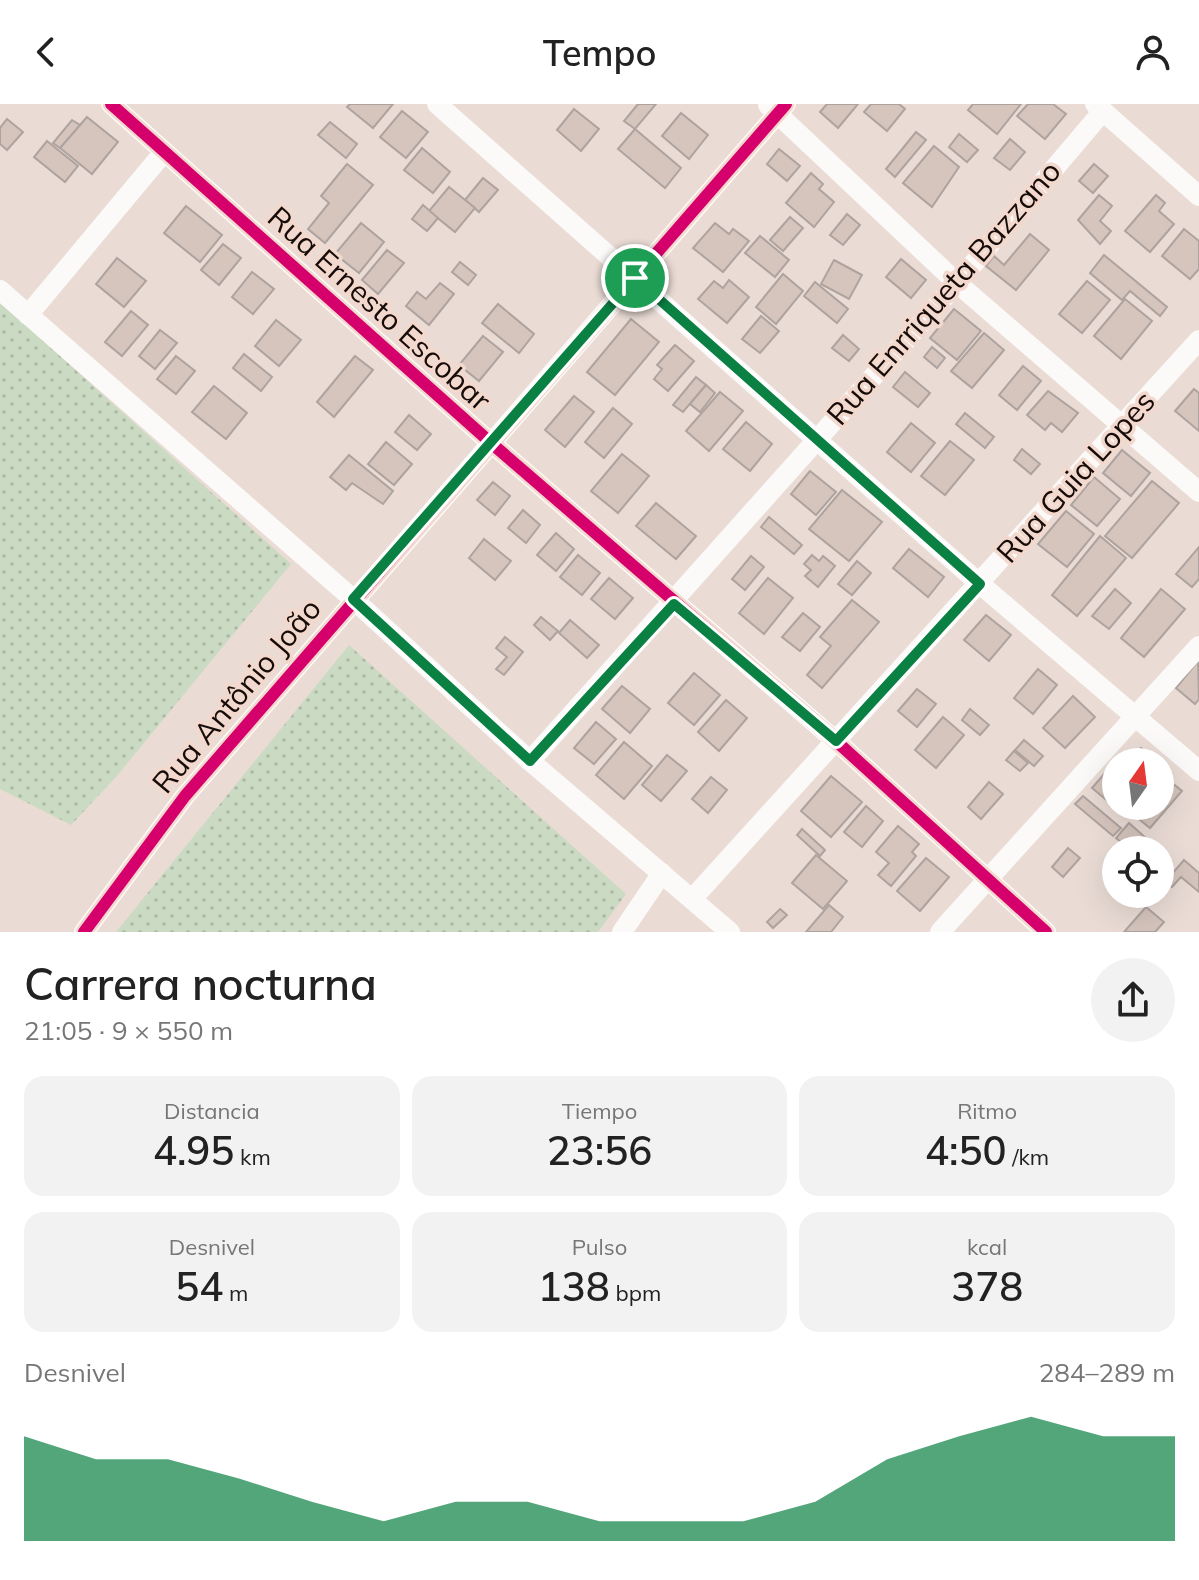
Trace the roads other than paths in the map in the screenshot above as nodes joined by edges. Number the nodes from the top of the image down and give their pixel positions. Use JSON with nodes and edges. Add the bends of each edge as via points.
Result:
{"nodes":[{"id":1,"x":111,"y":104,"type":"edge"},
{"id":2,"x":437,"y":104,"type":"edge"},
{"id":3,"x":777,"y":107,"type":"edge"},
{"id":4,"x":1099,"y":107,"type":"edge"},
{"id":5,"x":164,"y":152,"type":"junction"},
{"id":6,"x":1199,"y":196,"type":"edge"},
{"id":7,"x":635,"y":278,"type":"junction"},
{"id":8,"x":957,"y":283,"type":"junction"},
{"id":9,"x":0,"y":290,"type":"edge"},
{"id":10,"x":28,"y":315,"type":"junction"},
{"id":11,"x":1199,"y":340,"type":"edge"},
{"id":12,"x":1124,"y":425,"type":"junction"},
{"id":13,"x":816,"y":438,"type":"junction"},
{"id":14,"x":490,"y":442,"type":"junction"},
{"id":15,"x":1199,"y":492,"type":"edge"},
{"id":16,"x":980,"y":584,"type":"junction"},
{"id":17,"x":353,"y":599,"type":"junction"},
{"id":18,"x":674,"y":604,"type":"junction"},
{"id":19,"x":1199,"y":646,"type":"edge"},
{"id":20,"x":1135,"y":716,"type":"junction"},
{"id":21,"x":836,"y":741,"type":"junction"},
{"id":22,"x":530,"y":761,"type":"junction"},
{"id":23,"x":1199,"y":771,"type":"edge"},
{"id":24,"x":662,"y":873,"type":"junction"},
{"id":25,"x":987,"y":881,"type":"junction"},
{"id":26,"x":693,"y":898,"type":"junction"},
{"id":27,"x":84,"y":932,"type":"edge"},
{"id":28,"x":622,"y":932,"type":"edge"},
{"id":29,"x":730,"y":932,"type":"edge"},
{"id":30,"x":940,"y":932,"type":"edge"},
{"id":31,"x":1046,"y":932,"type":"edge"}],
"edges":[{"from":1,"to":5,"type":"street","name":"Rua Ernesto Escobar"},
{"from":2,"to":7,"type":"street"},
{"from":3,"to":7,"type":"street","name":"Rua Antônio João"},
{"from":3,"to":8,"type":"street"},
{"from":4,"to":6,"type":"street"},
{"from":4,"to":8,"type":"street","name":"Rua Enrriqueta Bazzano"},
{"from":5,"to":10,"type":"street"},
{"from":5,"to":14,"type":"street","name":"Rua Ernesto Escobar"},
{"from":7,"to":13,"type":"street"},
{"from":7,"to":14,"type":"street","name":"Rua Antônio João"},
{"from":8,"to":12,"type":"street"},
{"from":8,"to":13,"type":"street","name":"Rua Enrriqueta Bazzano"},
{"from":9,"to":10,"type":"street"},
{"from":10,"to":17,"type":"street"},
{"from":11,"to":12,"type":"street","name":"Rua Guia Lopes"},
{"from":12,"to":15,"type":"street"},
{"from":12,"to":16,"type":"street","name":"Rua Guia Lopes"},
{"from":13,"to":16,"type":"street"},
{"from":13,"to":18,"type":"street","name":"Rua Enrriqueta Bazzano"},
{"from":14,"to":17,"type":"street","name":"Rua Antônio João"},
{"from":14,"to":18,"type":"street","name":"Rua Ernesto Escobar"},
{"from":16,"to":20,"type":"street"},
{"from":16,"to":21,"type":"street","name":"Rua Guia Lopes"},
{"from":17,"to":22,"type":"street"},
{"from":17,"to":27,"type":"street","name":"Rua Antônio João","via":[[185,796]]},
{"from":18,"to":21,"type":"street","name":"Rua Ernesto Escobar"},
{"from":18,"to":22,"type":"street","name":"Rua Enrriqueta Bazzano"},
{"from":19,"to":20,"type":"street"},
{"from":20,"to":23,"type":"street"},
{"from":20,"to":25,"type":"street"},
{"from":21,"to":25,"type":"street","name":"Rua Ernesto Escobar"},
{"from":21,"to":26,"type":"street","name":"Rua Guia Lopes"},
{"from":22,"to":24,"type":"street"},
{"from":24,"to":26,"type":"street"},
{"from":24,"to":28,"type":"street"},
{"from":25,"to":30,"type":"street"},
{"from":25,"to":31,"type":"street","name":"Rua Ernesto Escobar"},
{"from":26,"to":29,"type":"street"}]}
